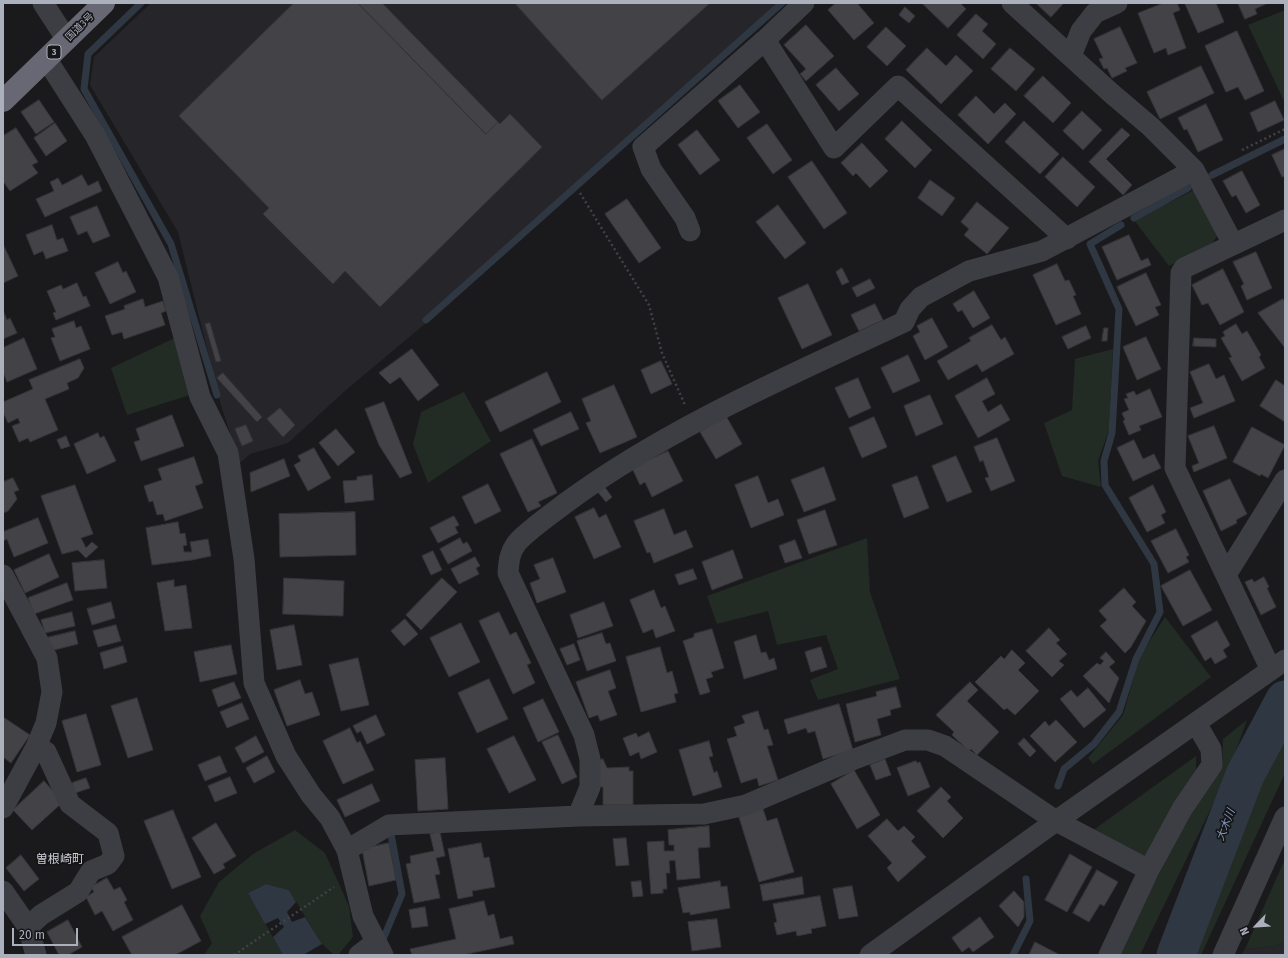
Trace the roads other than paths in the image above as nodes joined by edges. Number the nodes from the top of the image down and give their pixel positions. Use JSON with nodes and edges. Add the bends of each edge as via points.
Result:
{"nodes":[{"id":1,"x":44,"y":3,"type":"edge"},
{"id":2,"x":104,"y":3,"type":"edge"},
{"id":3,"x":804,"y":3,"type":"edge"},
{"id":4,"x":1012,"y":3,"type":"edge"},
{"id":5,"x":1117,"y":3,"type":"edge"},
{"id":6,"x":67,"y":40,"type":"junction"},
{"id":7,"x":765,"y":40,"type":"junction"},
{"id":8,"x":1071,"y":56,"type":"junction"},
{"id":9,"x":47,"y":60,"type":"junction"},
{"id":10,"x":3,"y":101,"type":"edge"},
{"id":11,"x":1194,"y":170,"type":"junction"},
{"id":12,"x":1285,"y":220,"type":"edge"},
{"id":13,"x":690,"y":231,"type":"dead end"},
{"id":14,"x":1067,"y":239,"type":"junction"},
{"id":15,"x":1233,"y":244,"type":"junction"},
{"id":16,"x":1285,"y":480,"type":"edge"},
{"id":17,"x":3,"y":575,"type":"edge"},
{"id":18,"x":1226,"y":575,"type":"junction"},
{"id":19,"x":1285,"y":650,"type":"edge"},
{"id":20,"x":1278,"y":665,"type":"edge"},
{"id":21,"x":1196,"y":723,"type":"junction"},
{"id":22,"x":36,"y":747,"type":"junction"},
{"id":23,"x":3,"y":808,"type":"edge"},
{"id":24,"x":578,"y":816,"type":"junction"},
{"id":25,"x":1285,"y":817,"type":"edge"},
{"id":26,"x":1056,"y":821,"type":"junction"},
{"id":27,"x":346,"y":850,"type":"junction"},
{"id":28,"x":1149,"y":870,"type":"junction"},
{"id":29,"x":3,"y":891,"type":"edge"},
{"id":30,"x":28,"y":927,"type":"junction"},
{"id":31,"x":379,"y":949,"type":"edge"},
{"id":32,"x":36,"y":955,"type":"edge"},
{"id":33,"x":359,"y":955,"type":"edge"},
{"id":34,"x":870,"y":955,"type":"edge"},
{"id":35,"x":1109,"y":955,"type":"edge"},
{"id":36,"x":1223,"y":955,"type":"edge"}],
"edges":[{"from":1,"to":6,"type":"street"},
{"from":2,"to":6,"type":"highway","name":"国道3号","number":"3"},
{"from":3,"to":7,"type":"street"},
{"from":4,"to":8,"type":"street"},
{"from":5,"to":8,"type":"street","via":[[1095,13],[1081,31]]},
{"from":6,"to":9,"type":"highway","name":"国道3号","number":"3"},
{"from":7,"to":13,"type":"street","via":[[643,147],[651,169],[685,218]]},
{"from":7,"to":14,"type":"street","via":[[834,148],[898,86]]},
{"from":8,"to":11,"type":"street","via":[[1151,127]]},
{"from":9,"to":10,"type":"highway","name":"国道3号","number":"3"},
{"from":9,"to":27,"type":"street","via":[[95,135],[168,277],[200,397],[228,453],[244,559],[254,683],[286,756],[311,795],[330,818]]},
{"from":11,"to":14,"type":"street"},
{"from":11,"to":15,"type":"street"},
{"from":12,"to":15,"type":"street"},
{"from":14,"to":24,"type":"street","via":[[1042,251],[968,271],[921,297],[910,309],[904,322],[694,424],[600,478],[516,544],[509,557],[508,573],[584,735],[590,759],[590,787]]},
{"from":15,"to":18,"type":"street","via":[[1184,268],[1181,272],[1175,468]]},
{"from":16,"to":18,"type":"street"},
{"from":17,"to":22,"type":"street","via":[[47,658],[52,692],[46,723]]},
{"from":18,"to":20,"type":"street"},
{"from":19,"to":20,"type":"street"},
{"from":20,"to":21,"type":"street"},
{"from":21,"to":26,"type":"street"},
{"from":21,"to":28,"type":"street","via":[[1212,749],[1212,765],[1182,809]]},
{"from":22,"to":23,"type":"street"},
{"from":22,"to":30,"type":"street","via":[[46,752],[70,804],[108,833],[114,856],[108,864],[91,872],[78,892],[41,914]]},
{"from":24,"to":26,"type":"street","via":[[704,814],[746,805],[905,740],[928,740],[945,746]]},
{"from":24,"to":27,"type":"street","via":[[389,825]]},
{"from":25,"to":36,"type":"street"},
{"from":26,"to":28,"type":"street"},
{"from":26,"to":34,"type":"street"},
{"from":27,"to":31,"type":"street","via":[[363,916]]},
{"from":28,"to":35,"type":"street"},
{"from":29,"to":30,"type":"street"},
{"from":30,"to":32,"type":"street"},
{"from":31,"to":33,"type":"street"}]}
